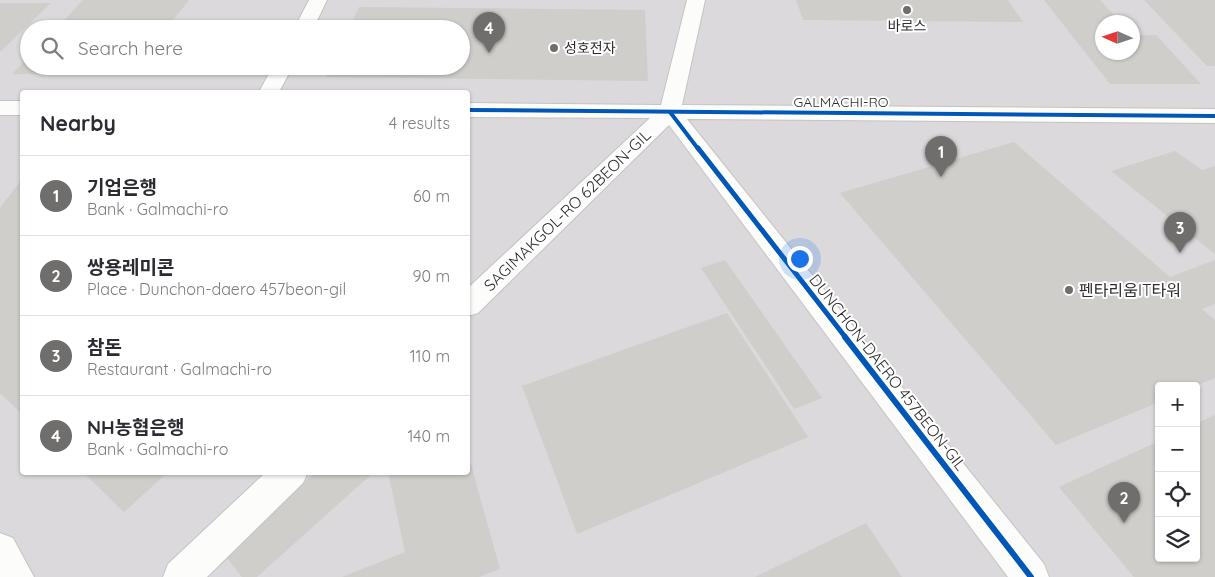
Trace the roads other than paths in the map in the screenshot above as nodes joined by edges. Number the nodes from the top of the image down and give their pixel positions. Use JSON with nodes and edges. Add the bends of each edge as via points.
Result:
{"nodes":[{"id":1,"x":318,"y":0,"type":"edge"},
{"id":2,"x":696,"y":0,"type":"edge"},
{"id":3,"x":308,"y":20,"type":"edge"},
{"id":4,"x":278,"y":75,"type":"edge"},
{"id":5,"x":270,"y":90,"type":"edge"},
{"id":6,"x":0,"y":108,"type":"edge"},
{"id":7,"x":20,"y":108,"type":"edge"},
{"id":8,"x":470,"y":110,"type":"edge"},
{"id":9,"x":670,"y":112,"type":"junction"},
{"id":10,"x":1215,"y":116,"type":"edge"},
{"id":11,"x":470,"y":303,"type":"edge"},
{"id":12,"x":288,"y":475,"type":"edge"},
{"id":13,"x":0,"y":551,"type":"edge"},
{"id":14,"x":16,"y":577,"type":"edge"},
{"id":15,"x":181,"y":577,"type":"edge"},
{"id":16,"x":1031,"y":577,"type":"edge"}],
"edges":[{"from":1,"to":3,"type":"street"},
{"from":2,"to":9,"type":"street"},
{"from":4,"to":5,"type":"street"},
{"from":6,"to":7,"type":"street"},
{"from":8,"to":9,"type":"street","name":"GALMACHI-RO"},
{"from":9,"to":10,"type":"street","name":"GALMACHI-RO"},
{"from":9,"to":11,"type":"street","name":"SAGIMAKGOL-RO 62BEON-GIL"},
{"from":9,"to":16,"type":"street","name":"DUNCHON-DAERO 457BEON-GIL"},
{"from":12,"to":15,"type":"street"},
{"from":13,"to":14,"type":"street"}]}
